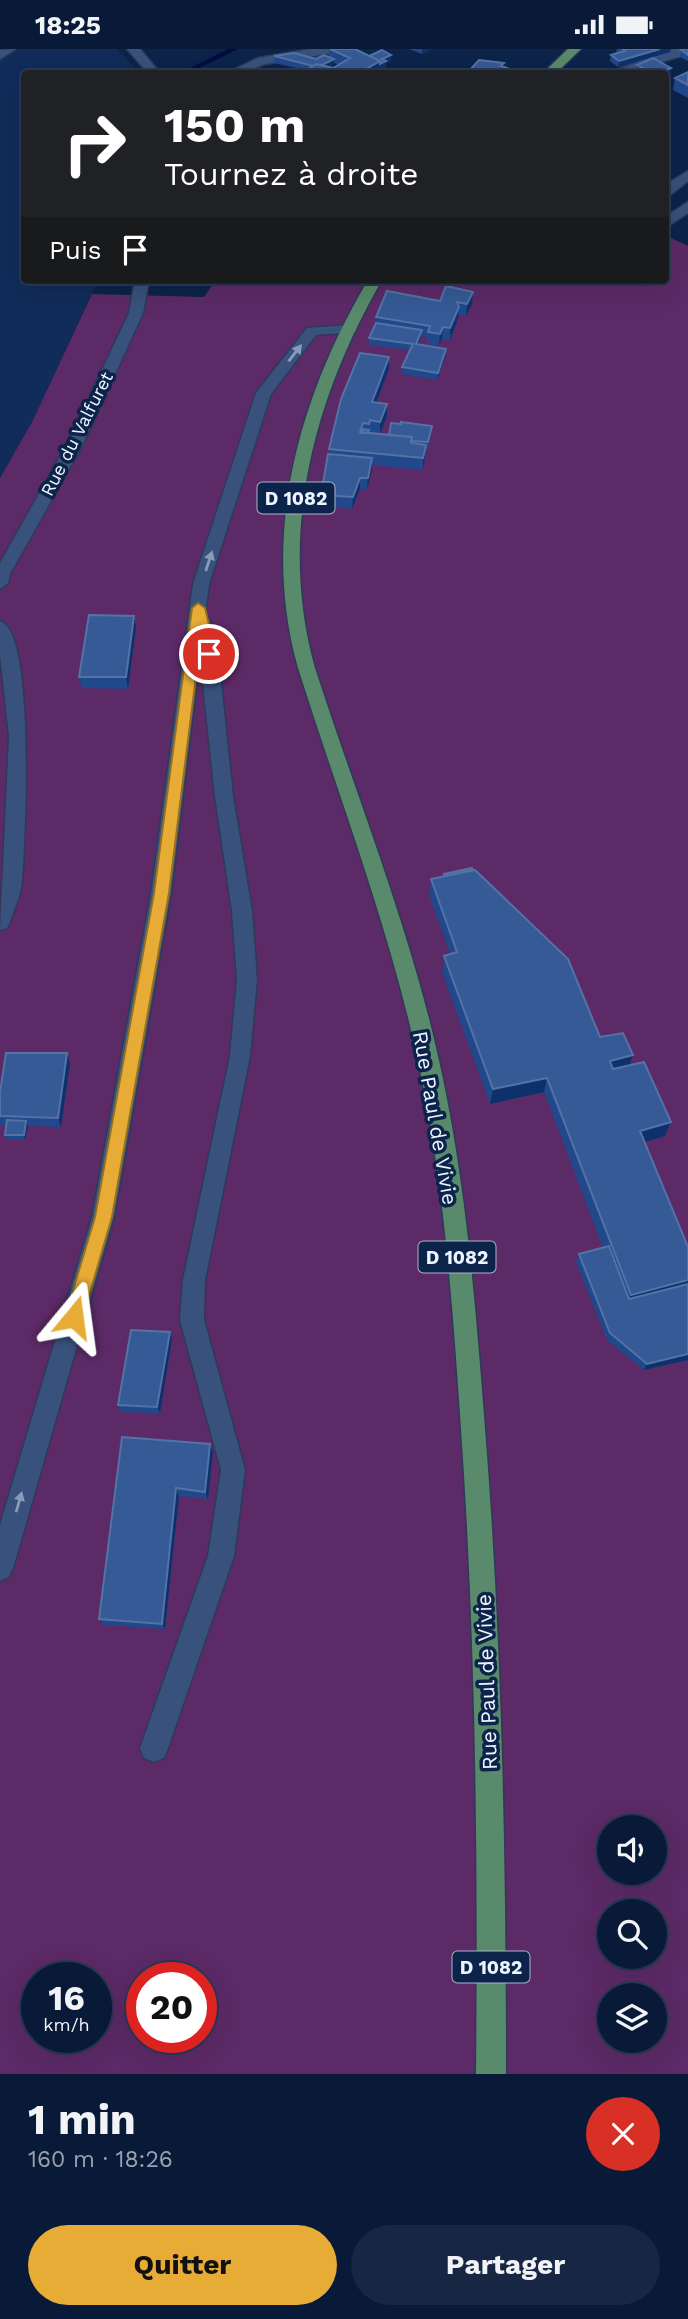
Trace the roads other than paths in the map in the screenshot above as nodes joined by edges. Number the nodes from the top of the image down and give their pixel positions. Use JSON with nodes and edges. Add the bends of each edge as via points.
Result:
{"nodes":[{"id":1,"x":10,"y":49,"type":"edge"},
{"id":2,"x":133,"y":49,"type":"edge"},
{"id":3,"x":332,"y":49,"type":"edge"},
{"id":4,"x":575,"y":49,"type":"edge"},
{"id":5,"x":688,"y":50,"type":"edge"},
{"id":6,"x":0,"y":55,"type":"edge"},
{"id":7,"x":151,"y":70,"type":"edge"},
{"id":8,"x":240,"y":70,"type":"edge"},
{"id":9,"x":552,"y":70,"type":"edge"},
{"id":10,"x":623,"y":70,"type":"edge"},
{"id":11,"x":688,"y":175,"type":"edge"},
{"id":12,"x":669,"y":189,"type":"edge"},
{"id":13,"x":688,"y":206,"type":"edge"},
{"id":14,"x":669,"y":221,"type":"edge"},
{"id":15,"x":141,"y":284,"type":"edge"},
{"id":16,"x":374,"y":284,"type":"edge"},
{"id":17,"x":349,"y":329,"type":"junction"},
{"id":18,"x":0,"y":583,"type":"edge"},
{"id":19,"x":198,"y":608,"type":"junction"},
{"id":20,"x":0,"y":627,"type":"edge"},
{"id":21,"x":0,"y":922,"type":"edge"},
{"id":22,"x":0,"y":1568,"type":"edge"},
{"id":23,"x":154,"y":1748,"type":"dead end"},
{"id":24,"x":491,"y":2074,"type":"edge"}],
"edges":[{"from":1,"to":6,"type":"street"},
{"from":2,"to":7,"type":"street"},
{"from":3,"to":8,"type":"street","via":[[262,61]]},
{"from":4,"to":9,"type":"main road"},
{"from":5,"to":10,"type":"street"},
{"from":11,"to":12,"type":"street"},
{"from":13,"to":14,"type":"street"},
{"from":15,"to":18,"type":"street","name":"Rue du Valfuret","via":[[136,313],[75,444]]},
{"from":16,"to":17,"type":"main road","name":"Rue Paul de Vivie","number":"D 1082"},
{"from":19,"to":17,"type":"street","one_way":true,"via":[[201,584],[264,393],[312,331]]},
{"from":17,"to":24,"type":"main road","name":"Rue Paul de Vivie","number":"D 1082","via":[[331,363],[304,449],[290,548],[292,599],[309,674],[412,992],[433,1081],[450,1199],[466,1328],[485,1601],[492,1859]]},
{"from":22,"to":19,"type":"street","one_way":true,"via":[[103,1217],[161,893]]},
{"from":19,"to":23,"type":"street","via":[[209,654],[247,980],[240,1056],[194,1280],[192,1320],[233,1470],[222,1556]]},
{"from":20,"to":21,"type":"street","via":[[12,666],[18,736],[12,884]]}]}
